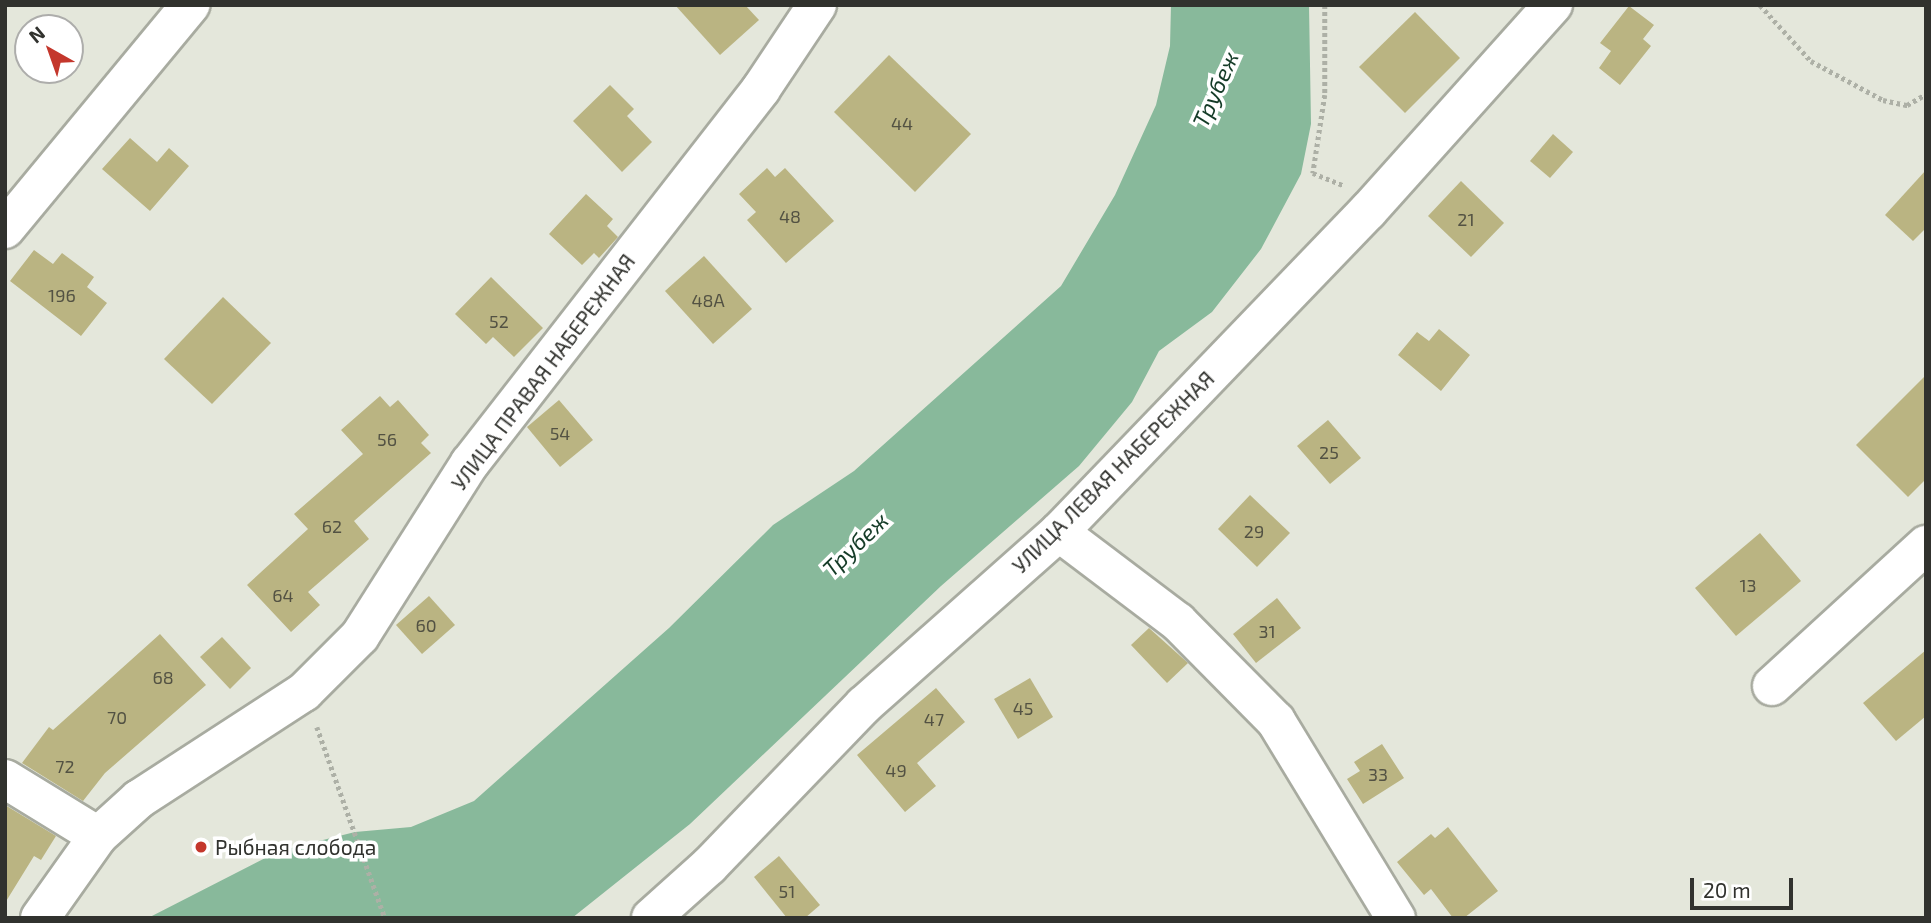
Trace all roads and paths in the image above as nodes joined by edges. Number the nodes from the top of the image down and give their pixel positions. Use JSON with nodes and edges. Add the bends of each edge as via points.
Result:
{"nodes":[{"id":1,"x":190,"y":5,"type":"edge"},
{"id":2,"x":817,"y":5,"type":"edge"},
{"id":3,"x":1325,"y":5,"type":"edge"},
{"id":4,"x":1553,"y":5,"type":"edge"},
{"id":5,"x":1760,"y":5,"type":"edge"},
{"id":6,"x":1926,"y":94,"type":"edge"},
{"id":7,"x":1368,"y":211,"type":"junction"},
{"id":8,"x":5,"y":229,"type":"edge"},
{"id":9,"x":1059,"y":532,"type":"junction"},
{"id":10,"x":1926,"y":545,"type":"edge"},
{"id":11,"x":1772,"y":686,"type":"dead end"},
{"id":12,"x":304,"y":692,"type":"junction"},
{"id":13,"x":5,"y":779,"type":"edge"},
{"id":14,"x":98,"y":836,"type":"junction"},
{"id":15,"x":40,"y":918,"type":"edge"},
{"id":16,"x":385,"y":918,"type":"edge"},
{"id":17,"x":651,"y":918,"type":"edge"},
{"id":18,"x":1396,"y":918,"type":"edge"}],
"edges":[{"from":1,"to":8,"type":"street"},
{"from":2,"to":12,"type":"street","name":"УЛИЦА ПРАВАЯ НАБЕРЕЖНАЯ","via":[[761,89],[470,463],[360,636]]},
{"from":3,"to":7,"type":"path","via":[[1325,95],[1313,173],[1343,185]]},
{"from":4,"to":7,"type":"street","name":"УЛИЦА ЛЕВАЯ НАБЕРЕЖНАЯ"},
{"from":5,"to":6,"type":"path","via":[[1811,61],[1883,100],[1907,105]]},
{"from":7,"to":9,"type":"street","name":"УЛИЦА ЛЕВАЯ НАБЕРЕЖНАЯ"},
{"from":9,"to":17,"type":"street","name":"УЛИЦА ЛЕВАЯ НАБЕРЕЖНАЯ","via":[[864,705],[709,866]]},
{"from":9,"to":18,"type":"street","via":[[1178,622],[1276,721]]},
{"from":10,"to":11,"type":"street"},
{"from":12,"to":14,"type":"street","name":"УЛИЦА ПРАВАЯ НАБЕРЕЖНАЯ","via":[[139,799]]},
{"from":12,"to":16,"type":"path"},
{"from":13,"to":14,"type":"street"},
{"from":14,"to":15,"type":"street","name":"УЛИЦА ПРАВАЯ НАБЕРЕЖНАЯ"}]}
